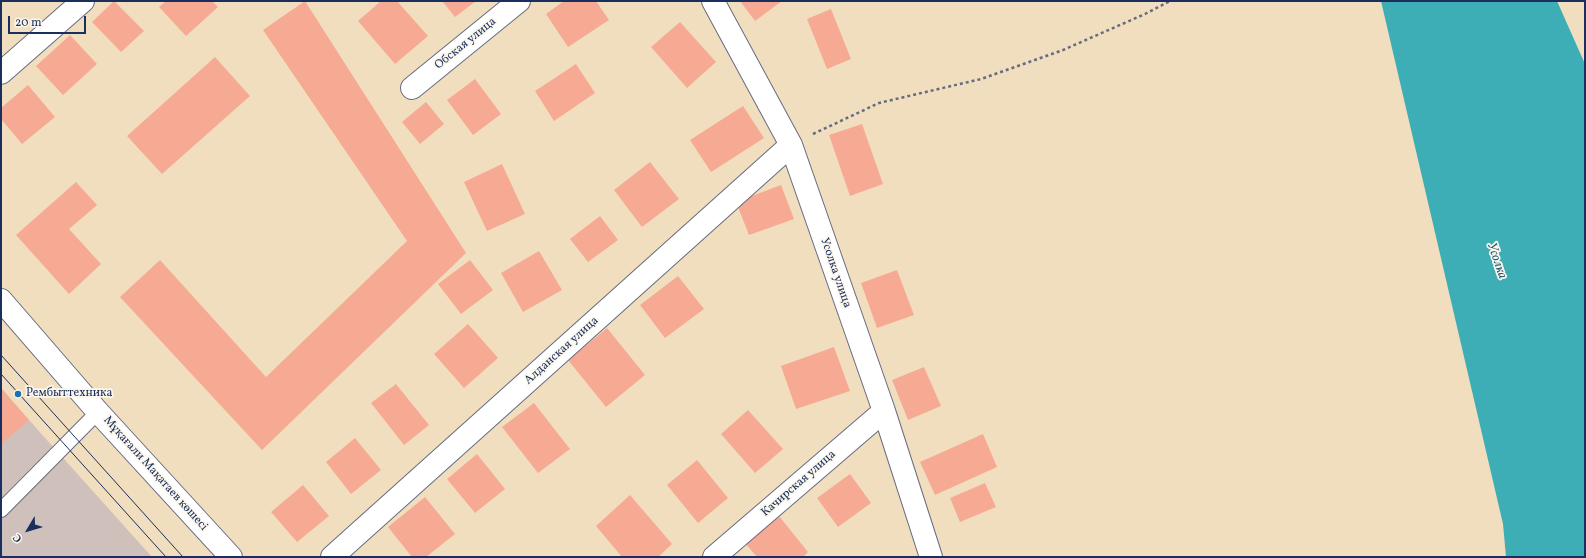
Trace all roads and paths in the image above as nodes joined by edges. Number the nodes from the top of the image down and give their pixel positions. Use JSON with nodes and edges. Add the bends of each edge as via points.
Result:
{"nodes":[{"id":1,"x":83,"y":1,"type":"edge"},
{"id":2,"x":519,"y":1,"type":"edge"},
{"id":3,"x":714,"y":1,"type":"edge"},
{"id":4,"x":1170,"y":1,"type":"edge"},
{"id":5,"x":1,"y":73,"type":"edge"},
{"id":6,"x":412,"y":88,"type":"dead end"},
{"id":7,"x":791,"y":145,"type":"junction"},
{"id":8,"x":1,"y":300,"type":"edge"},
{"id":9,"x":884,"y":411,"type":"junction"},
{"id":10,"x":98,"y":412,"type":"junction"},
{"id":11,"x":1,"y":510,"type":"edge"},
{"id":12,"x":231,"y":557,"type":"edge"},
{"id":13,"x":332,"y":557,"type":"edge"},
{"id":14,"x":714,"y":557,"type":"edge"},
{"id":15,"x":932,"y":557,"type":"edge"}],
"edges":[{"from":1,"to":5,"type":"street"},
{"from":2,"to":6,"type":"street","name":"Обская улица"},
{"from":3,"to":7,"type":"street","name":"Усолка улица"},
{"from":4,"to":7,"type":"path","via":[[1063,50],[981,79],[879,103]]},
{"from":7,"to":9,"type":"street","name":"Усолка улица"},
{"from":7,"to":13,"type":"street","name":"Алданская улица"},
{"from":8,"to":10,"type":"street","name":"Мұқағали Мақатаев көшесі"},
{"from":9,"to":14,"type":"street","name":"Качирская улица"},
{"from":9,"to":15,"type":"street","name":"Усолка улица"},
{"from":10,"to":11,"type":"lane"},
{"from":10,"to":12,"type":"street","name":"Мұқағали Мақатаев көшесі"}]}
